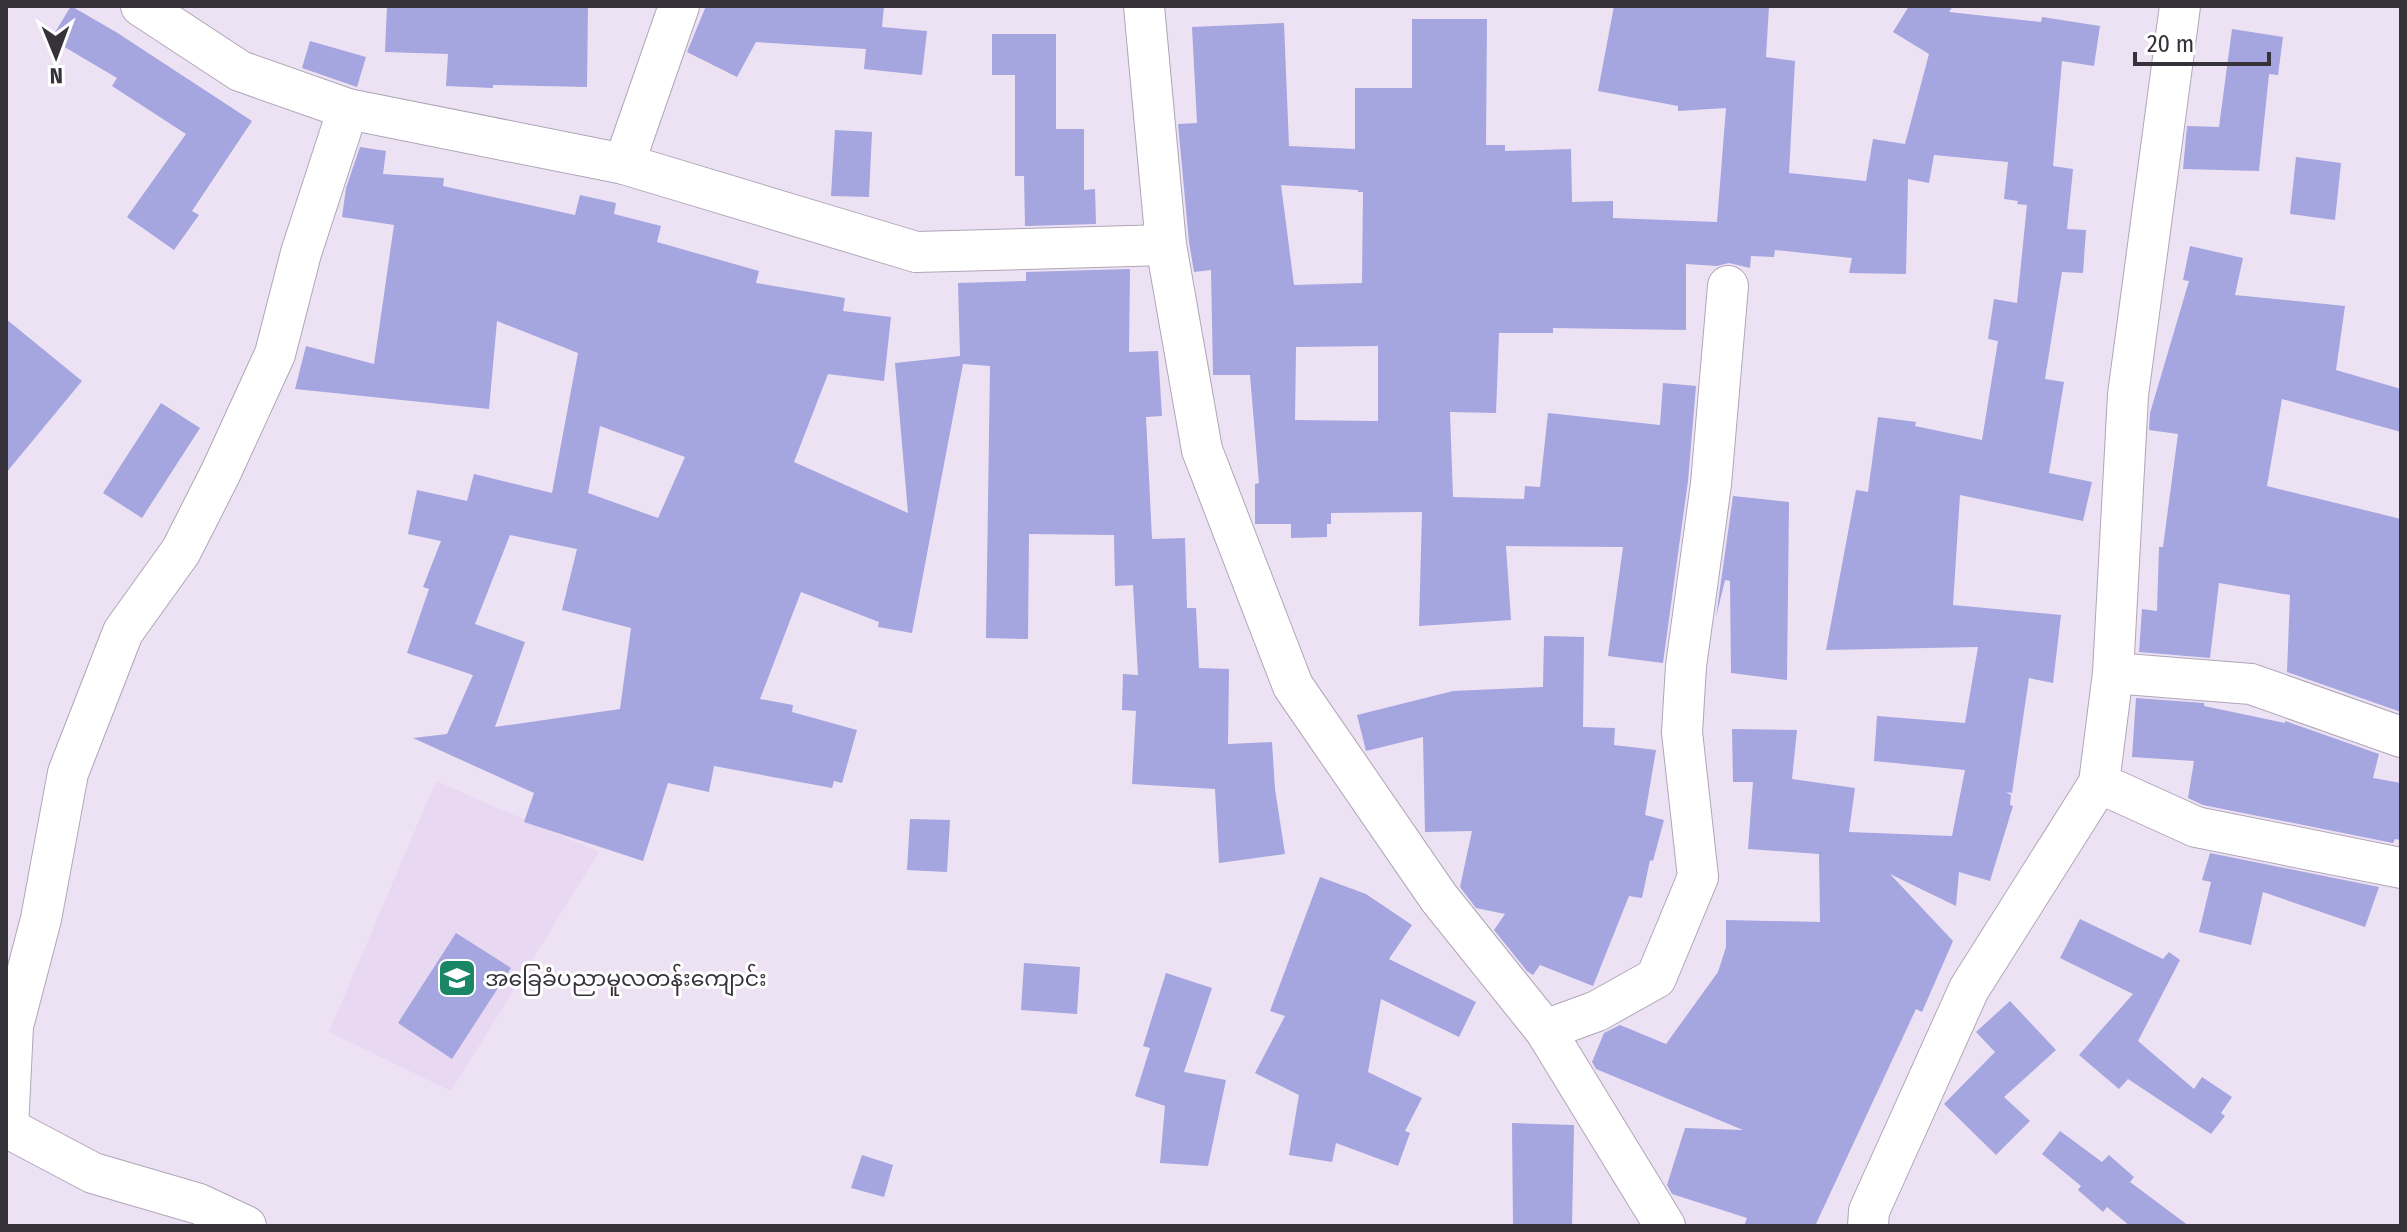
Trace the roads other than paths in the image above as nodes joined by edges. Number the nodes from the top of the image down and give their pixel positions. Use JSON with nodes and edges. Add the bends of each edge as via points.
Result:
{"nodes":[{"id":1,"x":141,"y":6,"type":"edge"},
{"id":2,"x":679,"y":6,"type":"edge"},
{"id":3,"x":1144,"y":6,"type":"edge"},
{"id":4,"x":2180,"y":6,"type":"edge"},
{"id":5,"x":348,"y":109,"type":"junction"},
{"id":6,"x":624,"y":164,"type":"junction"},
{"id":7,"x":1166,"y":245,"type":"junction"},
{"id":8,"x":1728,"y":286,"type":"dead end"},
{"id":9,"x":2113,"y":673,"type":"junction"},
{"id":10,"x":2401,"y":737,"type":"edge"},
{"id":11,"x":2099,"y":783,"type":"junction"},
{"id":12,"x":2401,"y":868,"type":"edge"},
{"id":13,"x":1545,"y":1030,"type":"junction"},
{"id":14,"x":246,"y":1226,"type":"edge"},
{"id":15,"x":1665,"y":1226,"type":"edge"},
{"id":16,"x":1868,"y":1226,"type":"edge"}],
"edges":[{"from":1,"to":5,"type":"street","via":[[240,71]]},
{"from":2,"to":6,"type":"street"},
{"from":3,"to":7,"type":"street"},
{"from":4,"to":9,"type":"street","via":[[2128,395]]},
{"from":5,"to":6,"type":"street"},
{"from":5,"to":14,"type":"street","via":[[275,354],[181,551],[123,632],[68,773],[41,919],[13,1026],[8,1128],[93,1173],[199,1204]]},
{"from":6,"to":7,"type":"street","via":[[916,252]]},
{"from":7,"to":13,"type":"street","via":[[1202,450],[1293,686],[1439,898]]},
{"from":8,"to":13,"type":"street","via":[[1682,732],[1698,877],[1656,978],[1597,1011]]},
{"from":9,"to":10,"type":"street","via":[[2251,684]]},
{"from":9,"to":11,"type":"street"},
{"from":11,"to":12,"type":"street","via":[[2196,827]]},
{"from":11,"to":16,"type":"street","via":[[1969,989],[1869,1211]]},
{"from":13,"to":15,"type":"street"}]}
